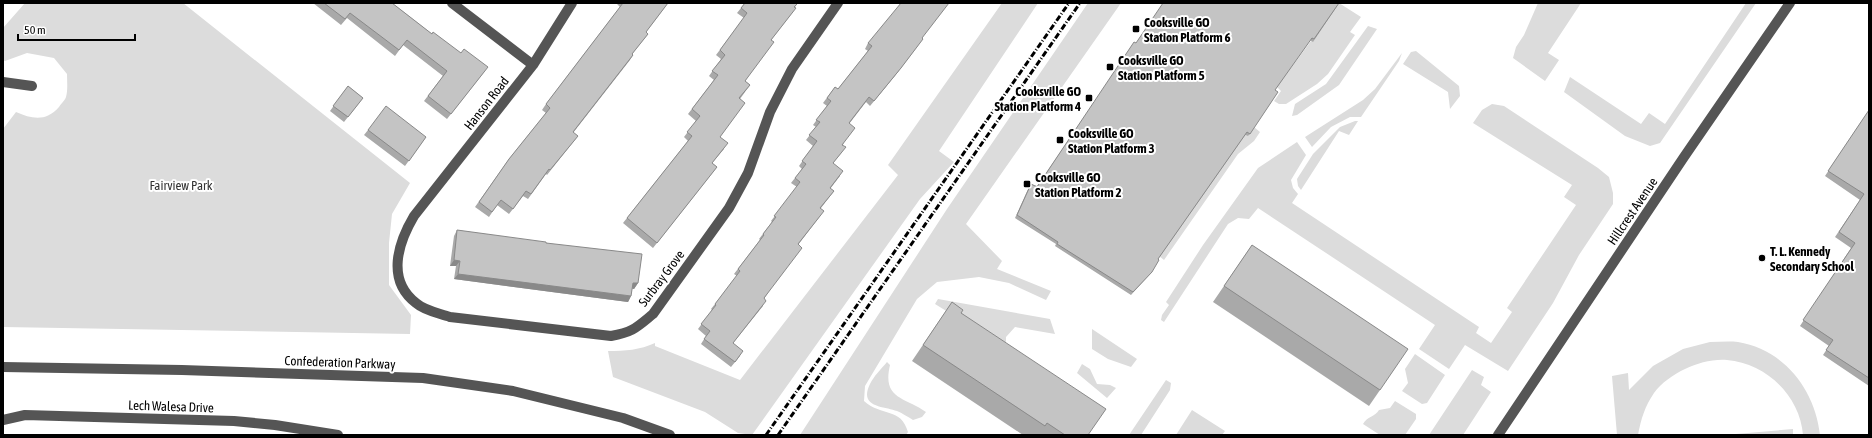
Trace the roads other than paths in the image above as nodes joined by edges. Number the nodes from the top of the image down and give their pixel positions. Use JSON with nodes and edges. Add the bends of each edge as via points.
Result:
{"nodes":[{"id":1,"x":452,"y":3,"type":"edge"},
{"id":2,"x":572,"y":3,"type":"edge"},
{"id":3,"x":838,"y":3,"type":"edge"},
{"id":4,"x":1790,"y":3,"type":"edge"},
{"id":5,"x":533,"y":65,"type":"junction"},
{"id":6,"x":3,"y":82,"type":"edge"},
{"id":7,"x":32,"y":86,"type":"dead end"},
{"id":8,"x":414,"y":216,"type":"joint"},
{"id":9,"x":3,"y":367,"type":"edge"},
{"id":10,"x":3,"y":420,"type":"edge"},
{"id":11,"x":338,"y":435,"type":"edge"},
{"id":12,"x":670,"y":435,"type":"edge"},
{"id":13,"x":1498,"y":435,"type":"edge"}],
"edges":[{"from":1,"to":5,"type":"street"},
{"from":2,"to":5,"type":"street","name":"Hanson Road"},
{"from":3,"to":8,"type":"street","name":"Surbray Grove","via":[[792,69],[770,112],[748,173],[729,208],[653,314],[629,332],[611,336],[450,317],[416,303],[402,287],[397,272],[402,239]]},
{"from":4,"to":13,"type":"street","name":"Hillcrest Avenue"},
{"from":5,"to":8,"type":"street","name":"Hanson Road"},
{"from":6,"to":7,"type":"street"},
{"from":9,"to":12,"type":"street","name":"Confederation Parkway","via":[[423,378],[513,391],[623,418]]},
{"from":10,"to":11,"type":"street","name":"Lech Walesa Drive","via":[[25,415],[234,421]]}]}
